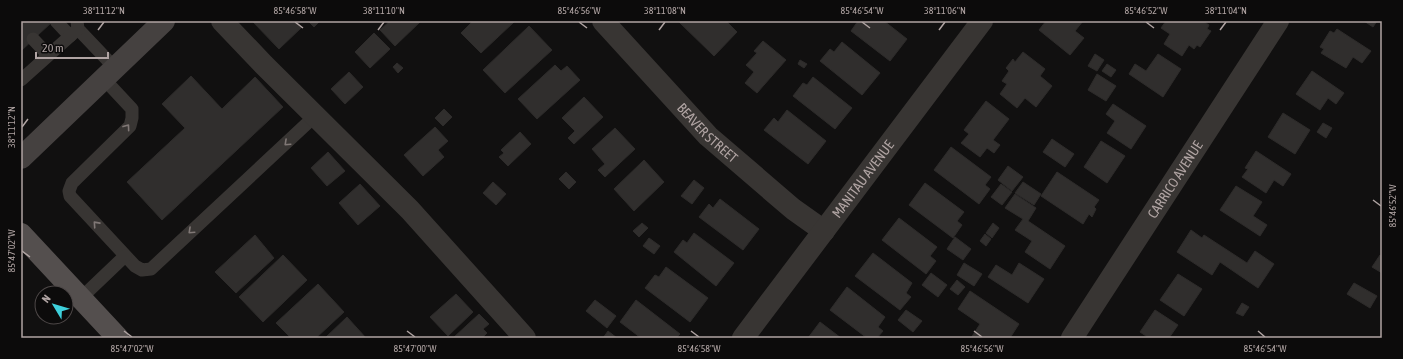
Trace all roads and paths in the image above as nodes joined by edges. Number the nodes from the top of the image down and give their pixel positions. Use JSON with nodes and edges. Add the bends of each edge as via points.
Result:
{"nodes":[{"id":1,"x":56,"y":21,"type":"edge"},
{"id":2,"x":164,"y":21,"type":"edge"},
{"id":3,"x":222,"y":21,"type":"edge"},
{"id":4,"x":602,"y":21,"type":"edge"},
{"id":5,"x":982,"y":21,"type":"edge"},
{"id":6,"x":1278,"y":21,"type":"edge"},
{"id":7,"x":75,"y":28,"type":"edge"},
{"id":8,"x":33,"y":39,"type":"dead end"},
{"id":9,"x":48,"y":55,"type":"junction"},
{"id":10,"x":110,"y":73,"type":"junction"},
{"id":11,"x":22,"y":76,"type":"edge"},
{"id":12,"x":315,"y":116,"type":"junction"},
{"id":13,"x":21,"y":158,"type":"edge"},
{"id":14,"x":824,"y":231,"type":"junction"},
{"id":15,"x":21,"y":234,"type":"edge"},
{"id":16,"x":125,"y":256,"type":"junction"},
{"id":17,"x":81,"y":298,"type":"junction"},
{"id":18,"x":118,"y":338,"type":"edge"},
{"id":19,"x":525,"y":338,"type":"edge"},
{"id":20,"x":743,"y":338,"type":"edge"},
{"id":21,"x":1072,"y":338,"type":"edge"}],
"edges":[{"from":1,"to":7,"type":"lane"},
{"from":2,"to":10,"type":"street"},
{"from":3,"to":12,"type":"street"},
{"from":4,"to":14,"type":"street","name":"BEAVER STREET","via":[[708,136],[792,209]]},
{"from":5,"to":14,"type":"street","name":"MANITAU AVENUE"},
{"from":6,"to":21,"type":"street","name":"CARRICO AVENUE"},
{"from":7,"to":9,"type":"lane"},
{"from":7,"to":10,"type":"lane"},
{"from":8,"to":9,"type":"lane"},
{"from":9,"to":11,"type":"lane"},
{"from":10,"to":13,"type":"street"},
{"from":16,"to":10,"type":"lane","one_way":true,"via":[[70,196],[69,191],[72,183],[130,126],[132,109]]},
{"from":12,"to":16,"type":"lane","one_way":true,"via":[[151,269],[142,270]]},
{"from":12,"to":19,"type":"street","via":[[410,210]]},
{"from":14,"to":20,"type":"street","name":"MANITAU AVENUE"},
{"from":15,"to":17,"type":"main road"},
{"from":16,"to":17,"type":"lane"},
{"from":17,"to":18,"type":"main road"}]}
